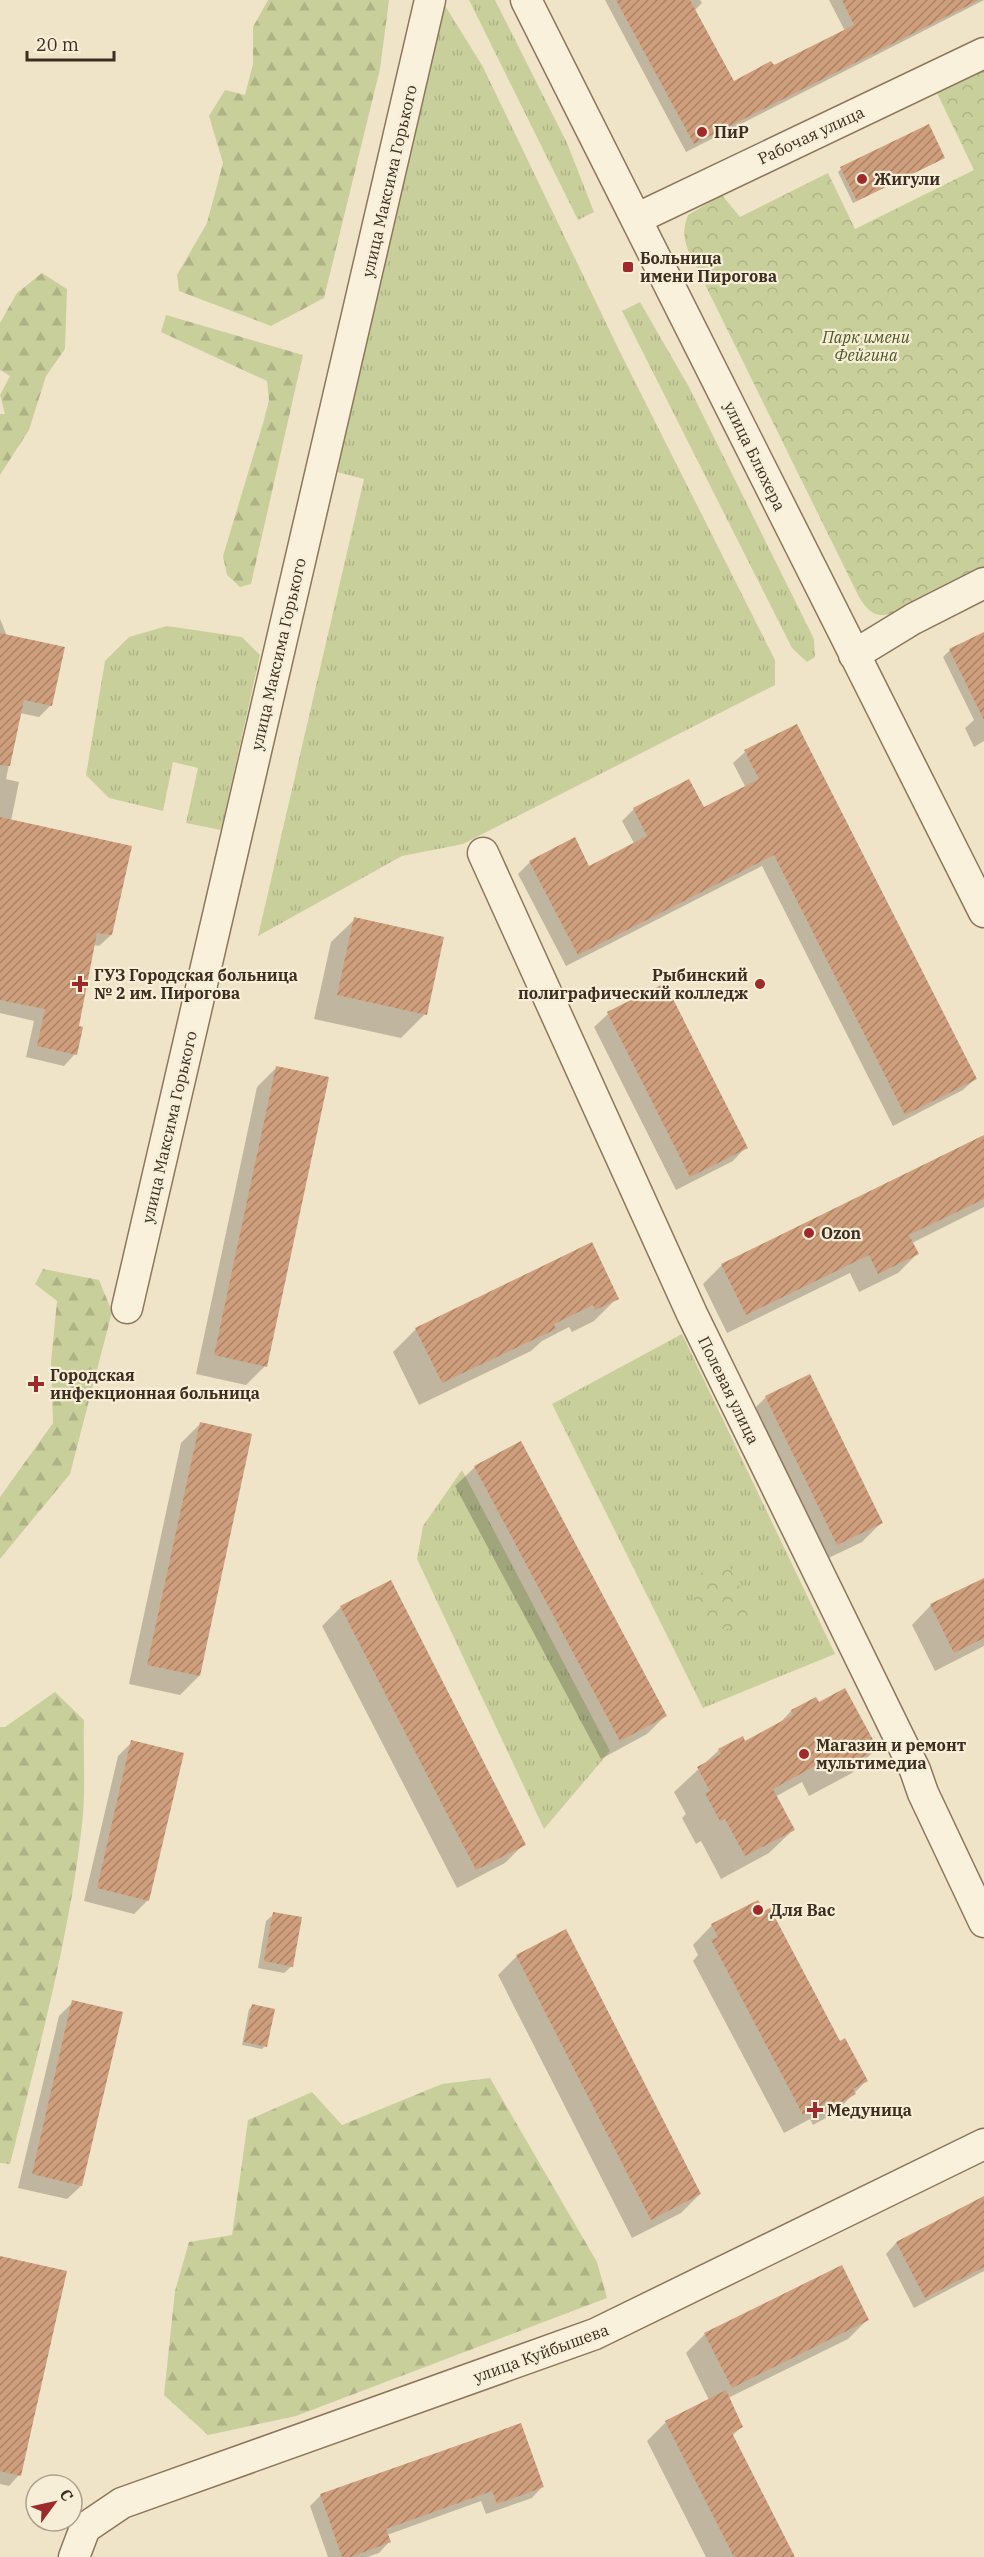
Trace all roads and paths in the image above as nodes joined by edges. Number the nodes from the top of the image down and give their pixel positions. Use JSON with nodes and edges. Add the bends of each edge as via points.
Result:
{"nodes":[{"id":1,"x":430,"y":0,"type":"edge"},
{"id":2,"x":526,"y":0,"type":"edge"},
{"id":3,"x":984,"y":53,"type":"edge"},
{"id":4,"x":638,"y":218,"type":"junction"},
{"id":5,"x":984,"y":583,"type":"edge"},
{"id":6,"x":854,"y":655,"type":"junction"},
{"id":7,"x":483,"y":853,"type":"dead end"},
{"id":8,"x":984,"y":912,"type":"edge"},
{"id":9,"x":127,"y":1308,"type":"dead end"},
{"id":10,"x":984,"y":1922,"type":"edge"},
{"id":11,"x":984,"y":2144,"type":"edge"},
{"id":12,"x":74,"y":2557,"type":"edge"}],
"edges":[{"from":1,"to":9,"type":"street","name":"улица Максима Горького"},
{"from":2,"to":4,"type":"street","name":"улица Блюхера"},
{"from":3,"to":4,"type":"street","name":"Рабочая улица"},
{"from":4,"to":6,"type":"street","name":"улица Блюхера"},
{"from":5,"to":6,"type":"street"},
{"from":6,"to":8,"type":"street","name":"улица Блюхера"},
{"from":7,"to":10,"type":"street","name":"Полевая улица","via":[[692,1314]]},
{"from":11,"to":12,"type":"street","name":"улица Куйбышева","via":[[594,2334],[122,2503],[85,2528]]}]}
